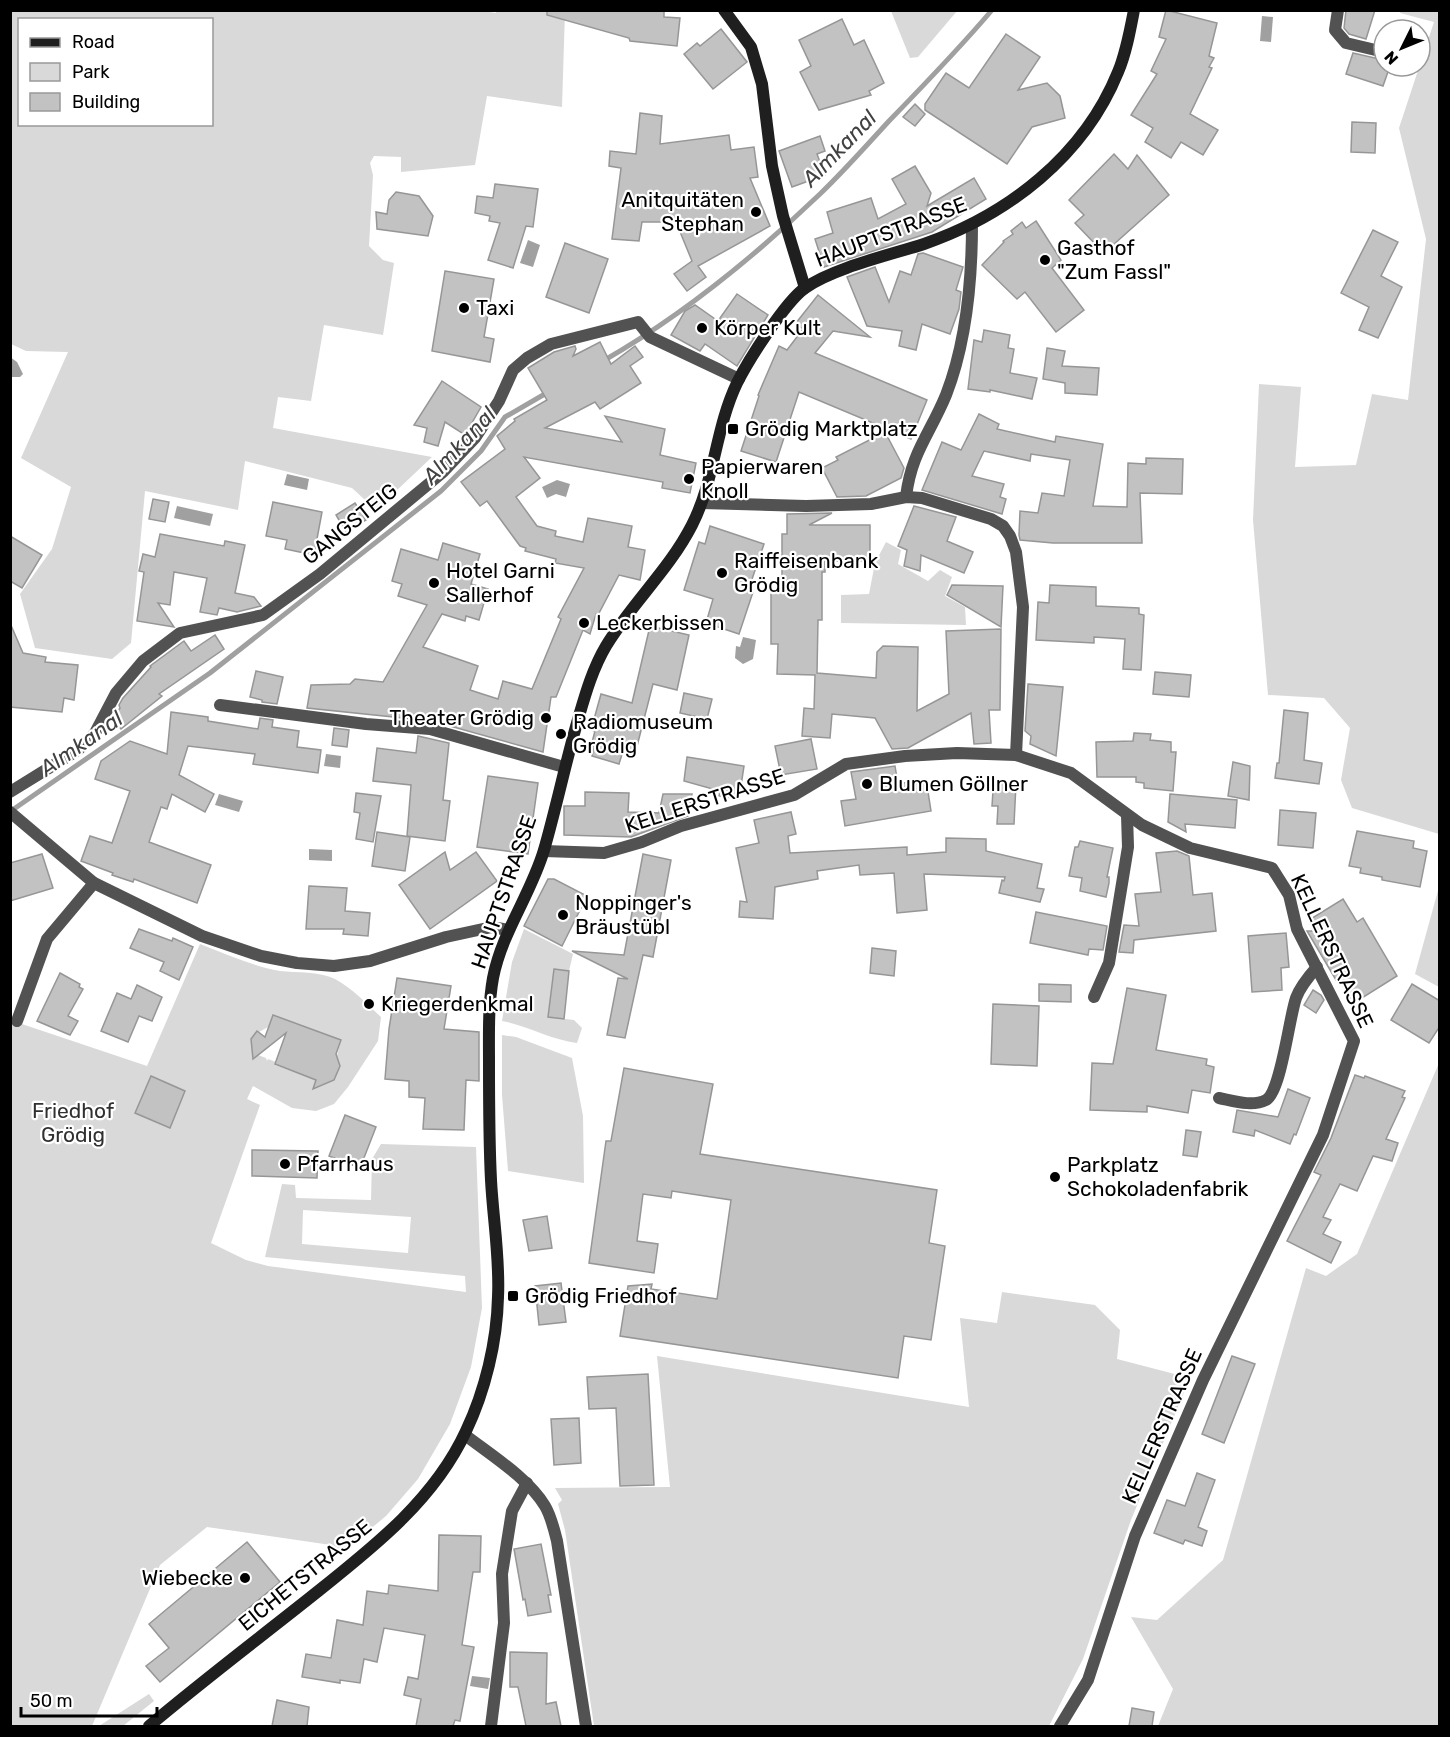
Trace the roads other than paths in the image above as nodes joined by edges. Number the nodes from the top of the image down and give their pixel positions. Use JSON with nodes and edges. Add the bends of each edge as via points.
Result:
{"nodes":[{"id":1,"x":724,"y":10,"type":"edge"},
{"id":2,"x":1134,"y":10,"type":"edge"},
{"id":3,"x":1338,"y":10,"type":"edge"},
{"id":4,"x":1372,"y":49,"type":"edge"},
{"id":5,"x":972,"y":224,"type":"junction"},
{"id":6,"x":805,"y":288,"type":"junction"},
{"id":7,"x":739,"y":379,"type":"junction"},
{"id":8,"x":906,"y":497,"type":"junction"},
{"id":9,"x":702,"y":503,"type":"junction"},
{"id":10,"x":220,"y":705,"type":"dead end"},
{"id":11,"x":1016,"y":755,"type":"junction"},
{"id":12,"x":564,"y":767,"type":"junction"},
{"id":13,"x":10,"y":792,"type":"edge"},
{"id":14,"x":1126,"y":814,"type":"junction"},
{"id":15,"x":14,"y":815,"type":"edge"},
{"id":16,"x":544,"y":851,"type":"junction"},
{"id":17,"x":94,"y":883,"type":"junction"},
{"id":18,"x":508,"y":930,"type":"junction"},
{"id":19,"x":1317,"y":967,"type":"junction"},
{"id":20,"x":1094,"y":997,"type":"dead end"},
{"id":21,"x":18,"y":1021,"type":"dead end"},
{"id":22,"x":1220,"y":1098,"type":"dead end"},
{"id":23,"x":465,"y":1435,"type":"junction"},
{"id":24,"x":527,"y":1484,"type":"junction"},
{"id":25,"x":149,"y":1726,"type":"edge"},
{"id":26,"x":491,"y":1726,"type":"edge"},
{"id":27,"x":586,"y":1726,"type":"edge"},
{"id":28,"x":1060,"y":1726,"type":"edge"}],
"edges":[{"from":1,"to":6,"type":"main road","via":[[751,47],[762,84],[772,166]]},
{"from":2,"to":5,"type":"main road","name":"HAUPTSTRASSE","via":[[1120,68],[1084,132],[1041,178]]},
{"from":3,"to":4,"type":"street","via":[[1335,30],[1346,43]]},
{"from":5,"to":6,"type":"main road","name":"HAUPTSTRASSE","via":[[837,272]]},
{"from":5,"to":8,"type":"street","via":[[972,273],[957,361],[945,397],[917,452]]},
{"from":6,"to":7,"type":"main road","name":"HAUPTSTRASSE","via":[[785,309]]},
{"from":7,"to":9,"type":"main road","name":"HAUPTSTRASSE","via":[[722,424]]},
{"from":7,"to":13,"type":"street","name":"GANGSTEIG","via":[[647,333],[638,322],[551,344],[527,357],[513,370],[475,438],[435,479],[320,574],[263,615],[180,633],[143,662],[116,693],[95,733],[78,750]]},
{"from":8,"to":9,"type":"street","via":[[838,505]]},
{"from":8,"to":11,"type":"street","via":[[922,498],[991,519],[1010,536],[1016,552],[1023,607]]},
{"from":9,"to":12,"type":"main road","name":"HAUPTSTRASSE","via":[[668,564],[603,650],[590,679]]},
{"from":10,"to":12,"type":"street","via":[[430,729]]},
{"from":11,"to":14,"type":"street","name":"KELLERSTRASSE","via":[[1071,773]]},
{"from":11,"to":16,"type":"street","name":"KELLERSTRASSE","via":[[957,753],[846,764],[795,795],[681,826],[604,853]]},
{"from":12,"to":16,"type":"main road","name":"HAUPTSTRASSE"},
{"from":14,"to":19,"type":"street","name":"KELLERSTRASSE","via":[[1190,848],[1272,868],[1289,895],[1297,929]]},
{"from":14,"to":20,"type":"street","via":[[1128,847],[1109,963]]},
{"from":15,"to":17,"type":"street"},
{"from":16,"to":18,"type":"main road","name":"HAUPTSTRASSE"},
{"from":17,"to":18,"type":"street","via":[[202,936],[261,956],[297,963],[334,966],[370,961],[458,934],[492,927]]},
{"from":17,"to":21,"type":"street","via":[[47,939]]},
{"from":18,"to":23,"type":"main road","name":"HAUPTSTRASSE","via":[[494,974],[489,1014],[490,1176],[498,1300],[483,1388]]},
{"from":19,"to":22,"type":"street","via":[[1297,995],[1277,1083],[1270,1097],[1245,1103]]},
{"from":19,"to":28,"type":"street","name":"KELLERSTRASSE","via":[[1354,1041],[1323,1136],[1203,1380],[1134,1536],[1088,1680]]},
{"from":23,"to":24,"type":"street"},
{"from":23,"to":25,"type":"main road","name":"EICHETSTRASSE","via":[[430,1490],[390,1531]]},
{"from":24,"to":26,"type":"street","via":[[512,1511],[502,1574],[504,1623]]},
{"from":24,"to":27,"type":"street","via":[[551,1517],[557,1541]]}]}
